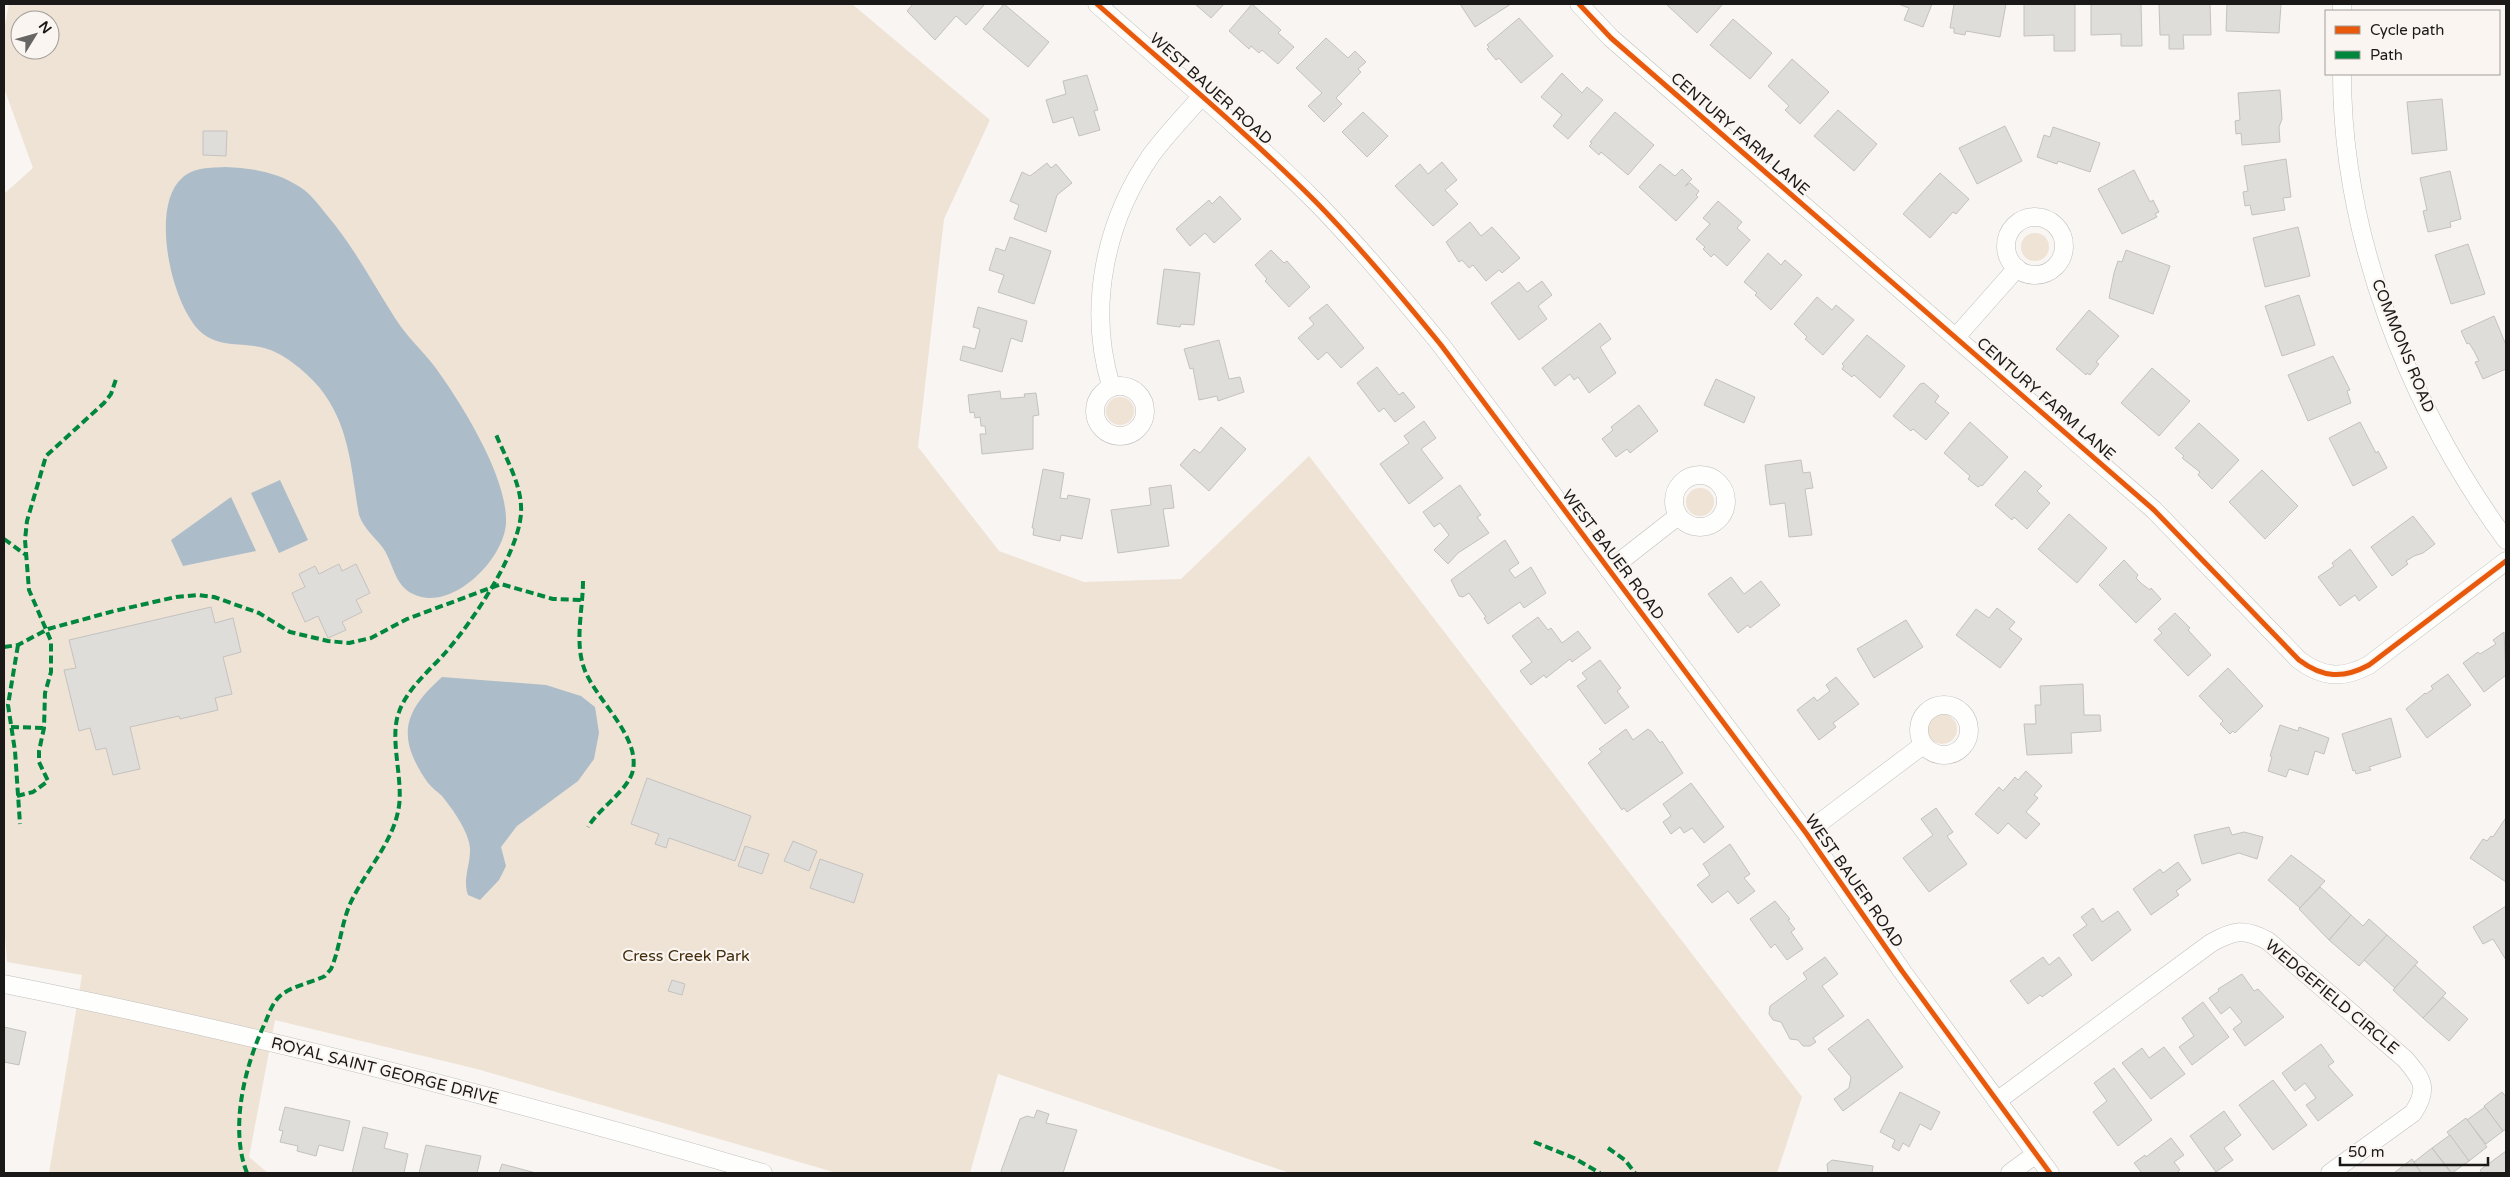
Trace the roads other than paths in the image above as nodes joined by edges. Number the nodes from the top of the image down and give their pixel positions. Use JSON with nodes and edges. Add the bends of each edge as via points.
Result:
{"nodes":[{"id":1,"x":1097,"y":4,"type":"edge"},
{"id":2,"x":1579,"y":4,"type":"edge"},
{"id":3,"x":2342,"y":75,"type":"edge"},
{"id":4,"x":1202,"y":96,"type":"junction"},
{"id":5,"x":2017,"y":268,"type":"dead end"},
{"id":6,"x":1956,"y":337,"type":"junction"},
{"id":7,"x":1112,"y":386,"type":"dead end"},
{"id":8,"x":1678,"y":516,"type":"dead end"},
{"id":9,"x":2506,"y":540,"type":"edge"},
{"id":10,"x":2506,"y":561,"type":"edge"},
{"id":11,"x":1609,"y":570,"type":"junction"},
{"id":12,"x":1923,"y":745,"type":"dead end"},
{"id":13,"x":1806,"y":833,"type":"junction"},
{"id":14,"x":4,"y":984,"type":"edge"},
{"id":15,"x":1997,"y":1101,"type":"junction"},
{"id":16,"x":2036,"y":1154,"type":"junction"},
{"id":17,"x":763,"y":1173,"type":"edge"},
{"id":18,"x":2010,"y":1173,"type":"edge"},
{"id":19,"x":2050,"y":1173,"type":"edge"},
{"id":20,"x":2330,"y":1173,"type":"edge"}],
"edges":[{"from":1,"to":4,"type":"street","name":"WEST BAUER ROAD"},
{"from":2,"to":6,"type":"street","name":"CENTURY FARM LANE","via":[[1611,38]]},
{"from":3,"to":9,"type":"street","name":"COMMONS ROAD","via":[[2346,140],[2357,208],[2386,313],[2429,413],[2456,463]]},
{"from":4,"to":7,"type":"street","via":[[1147,163],[1112,235],[1102,277],[1099,317],[1101,350]]},
{"from":4,"to":11,"type":"street","name":"WEST BAUER ROAD","via":[[1316,203],[1391,284],[1441,345]]},
{"from":5,"to":6,"type":"street"},
{"from":6,"to":10,"type":"street","name":"CENTURY FARM LANE","via":[[2154,510],[2311,670],[2344,676],[2369,666]]},
{"from":8,"to":11,"type":"street"},
{"from":11,"to":13,"type":"street","name":"WEST BAUER ROAD"},
{"from":12,"to":13,"type":"street"},
{"from":13,"to":15,"type":"street","name":"WEST BAUER ROAD"},
{"from":14,"to":17,"type":"street","name":"ROYAL SAINT GEORGE DRIVE","via":[[350,1061],[601,1126]]},
{"from":15,"to":16,"type":"street","name":"WEST BAUER ROAD"},
{"from":15,"to":20,"type":"street","name":"WEDGEFIELD CIRCLE","via":[[2211,943],[2225,935],[2254,934],[2268,941],[2405,1059],[2424,1090],[2413,1113]]},
{"from":16,"to":18,"type":"street"},
{"from":16,"to":19,"type":"street","name":"WEST BAUER ROAD"}]}
